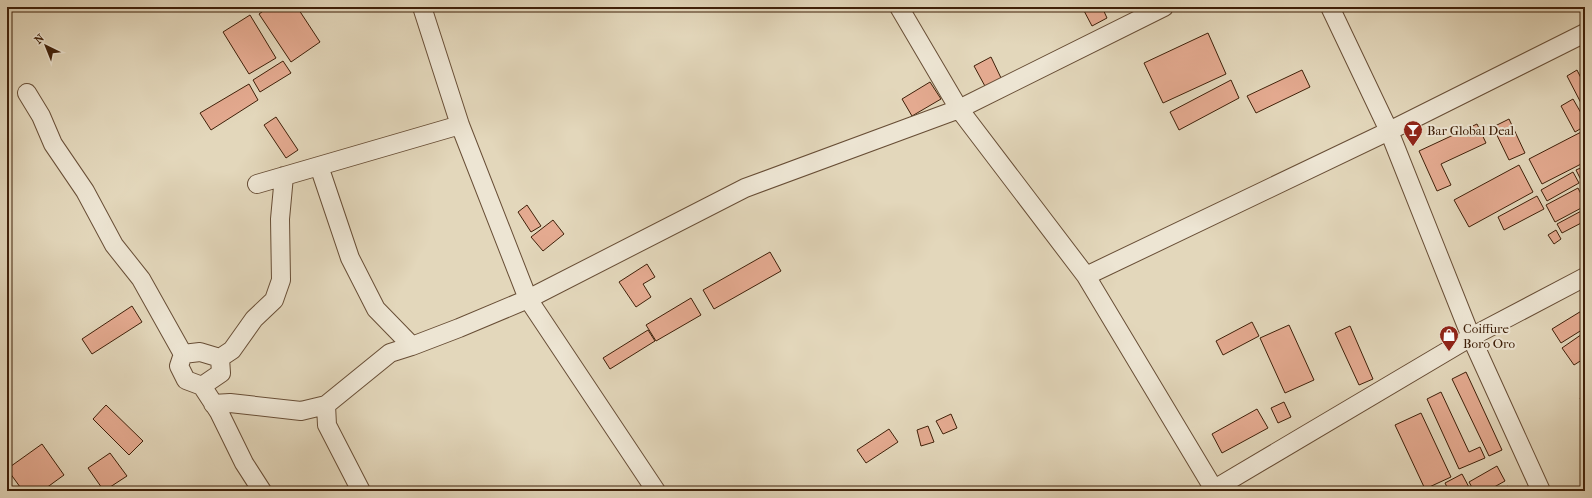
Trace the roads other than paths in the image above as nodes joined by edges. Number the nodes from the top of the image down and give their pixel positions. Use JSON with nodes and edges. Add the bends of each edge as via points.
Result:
{"nodes":[{"id":1,"x":422,"y":7,"type":"edge"},
{"id":2,"x":899,"y":7,"type":"edge"},
{"id":3,"x":1164,"y":7,"type":"edge"},
{"id":4,"x":1330,"y":7,"type":"edge"},
{"id":5,"x":1585,"y":33,"type":"edge"},
{"id":6,"x":27,"y":93,"type":"dead end"},
{"id":7,"x":960,"y":109,"type":"junction"},
{"id":8,"x":460,"y":125,"type":"junction"},
{"id":9,"x":1389,"y":131,"type":"junction"},
{"id":10,"x":319,"y":166,"type":"junction"},
{"id":11,"x":284,"y":176,"type":"junction"},
{"id":12,"x":257,"y":184,"type":"dead end"},
{"id":13,"x":1086,"y":276,"type":"junction"},
{"id":14,"x":1585,"y":277,"type":"edge"},
{"id":15,"x":528,"y":300,"type":"junction"},
{"id":16,"x":1471,"y":337,"type":"junction"},
{"id":17,"x":412,"y":346,"type":"junction"},
{"id":18,"x":183,"y":354,"type":"junction"},
{"id":19,"x":220,"y":358,"type":"junction"},
{"id":20,"x":202,"y":386,"type":"junction"},
{"id":21,"x":212,"y":404,"type":"junction"},
{"id":22,"x":326,"y":404,"type":"junction"},
{"id":23,"x":359,"y":490,"type":"edge"},
{"id":24,"x":1213,"y":490,"type":"edge"},
{"id":25,"x":262,"y":491,"type":"edge"},
{"id":26,"x":656,"y":491,"type":"edge"},
{"id":27,"x":1541,"y":491,"type":"edge"}],
"edges":[{"from":1,"to":8,"type":"street"},
{"from":2,"to":7,"type":"street"},
{"from":3,"to":7,"type":"street"},
{"from":4,"to":9,"type":"street"},
{"from":5,"to":9,"type":"street"},
{"from":6,"to":18,"type":"street","via":[[41,116],[53,144],[85,191],[114,245],[140,279]]},
{"from":7,"to":13,"type":"street"},
{"from":7,"to":15,"type":"street","via":[[745,188]]},
{"from":8,"to":10,"type":"street"},
{"from":8,"to":15,"type":"street"},
{"from":9,"to":13,"type":"street"},
{"from":9,"to":16,"type":"street"},
{"from":10,"to":11,"type":"street"},
{"from":10,"to":17,"type":"street","via":[[353,264],[376,309]]},
{"from":11,"to":12,"type":"street"},
{"from":11,"to":19,"type":"street","via":[[280,218],[281,280],[274,300],[254,319],[232,350]]},
{"from":13,"to":24,"type":"street"},
{"from":14,"to":16,"type":"street"},
{"from":15,"to":17,"type":"street"},
{"from":15,"to":26,"type":"street"},
{"from":16,"to":24,"type":"street"},
{"from":16,"to":27,"type":"street"},
{"from":17,"to":22,"type":"street","via":[[390,353]]},
{"from":18,"to":19,"type":"street","via":[[200,352]]},
{"from":18,"to":20,"type":"street","via":[[179,366],[186,380]]},
{"from":19,"to":20,"type":"street","via":[[221,373]]},
{"from":20,"to":21,"type":"street"},
{"from":21,"to":22,"type":"street","via":[[230,403],[301,411]]},
{"from":21,"to":25,"type":"street","via":[[219,412],[244,463]]},
{"from":22,"to":23,"type":"street","via":[[327,425]]}]}
